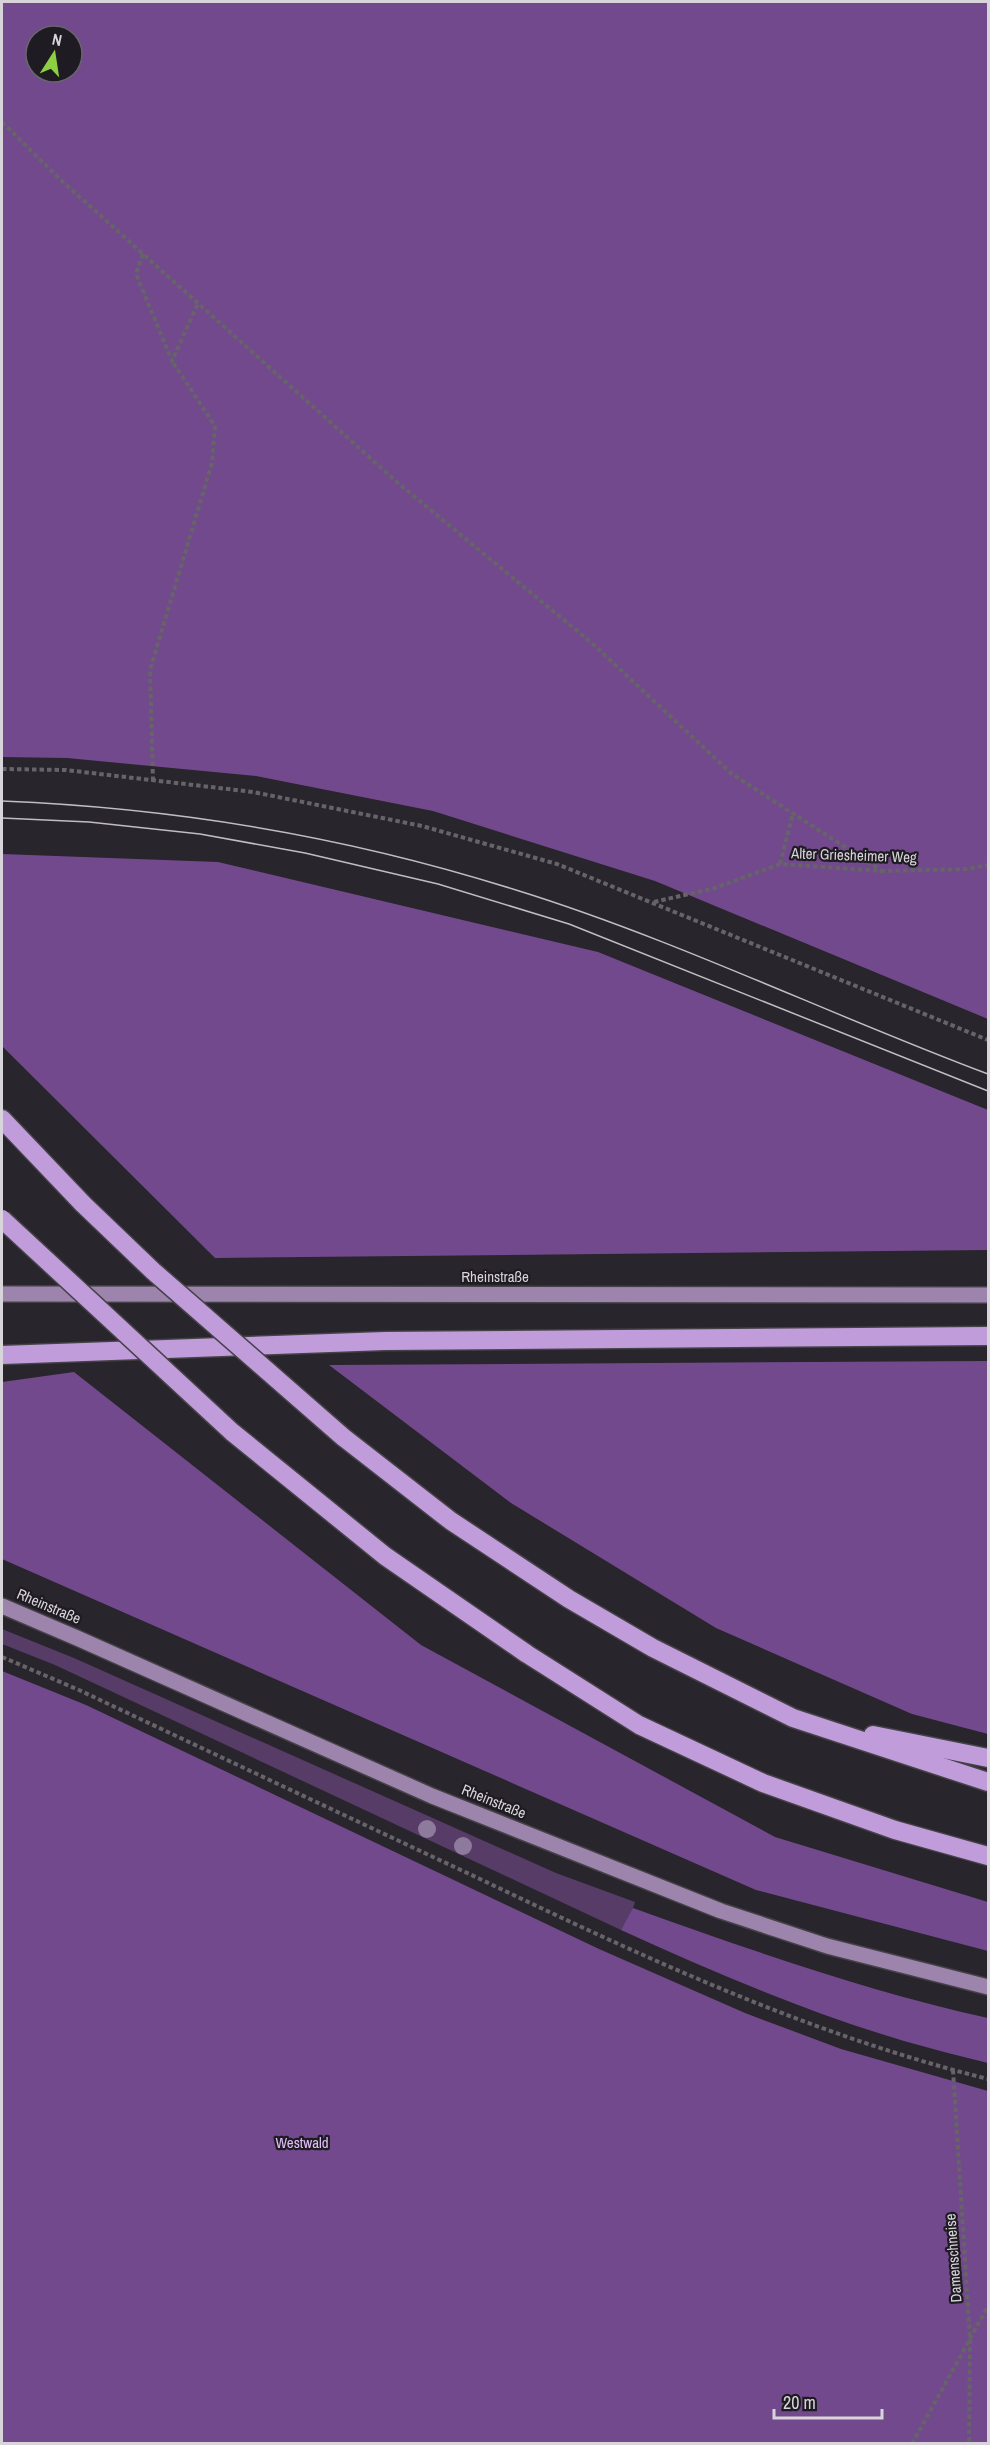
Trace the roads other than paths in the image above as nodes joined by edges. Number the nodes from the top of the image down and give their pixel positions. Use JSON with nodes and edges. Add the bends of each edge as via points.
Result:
{"nodes":[{"id":1,"x":2,"y":1119,"type":"edge"},
{"id":2,"x":2,"y":1219,"type":"edge"},
{"id":3,"x":2,"y":1294,"type":"edge"},
{"id":4,"x":988,"y":1295,"type":"edge"},
{"id":5,"x":988,"y":1336,"type":"edge"},
{"id":6,"x":2,"y":1355,"type":"edge"},
{"id":7,"x":2,"y":1606,"type":"edge"},
{"id":8,"x":793,"y":1718,"type":"junction"},
{"id":9,"x":988,"y":1758,"type":"edge"},
{"id":10,"x":988,"y":1782,"type":"edge"},
{"id":11,"x":988,"y":1856,"type":"edge"},
{"id":12,"x":988,"y":1987,"type":"edge"}],
"edges":[{"from":1,"to":8,"type":"highway","bridge":true,"via":[[153,1271],[343,1437],[451,1521],[652,1648]]},
{"from":2,"to":11,"type":"highway","bridge":true,"via":[[232,1432],[386,1556],[527,1654],[639,1725],[763,1783],[895,1830]]},
{"from":3,"to":4,"type":"main road","name":"Rheinstraße"},
{"from":5,"to":6,"type":"highway","via":[[385,1341]]},
{"from":7,"to":12,"type":"main road","name":"Rheinstraße","via":[[432,1796],[720,1911],[827,1946]]},
{"from":8,"to":9,"type":"highway"},
{"from":8,"to":10,"type":"highway"}]}
